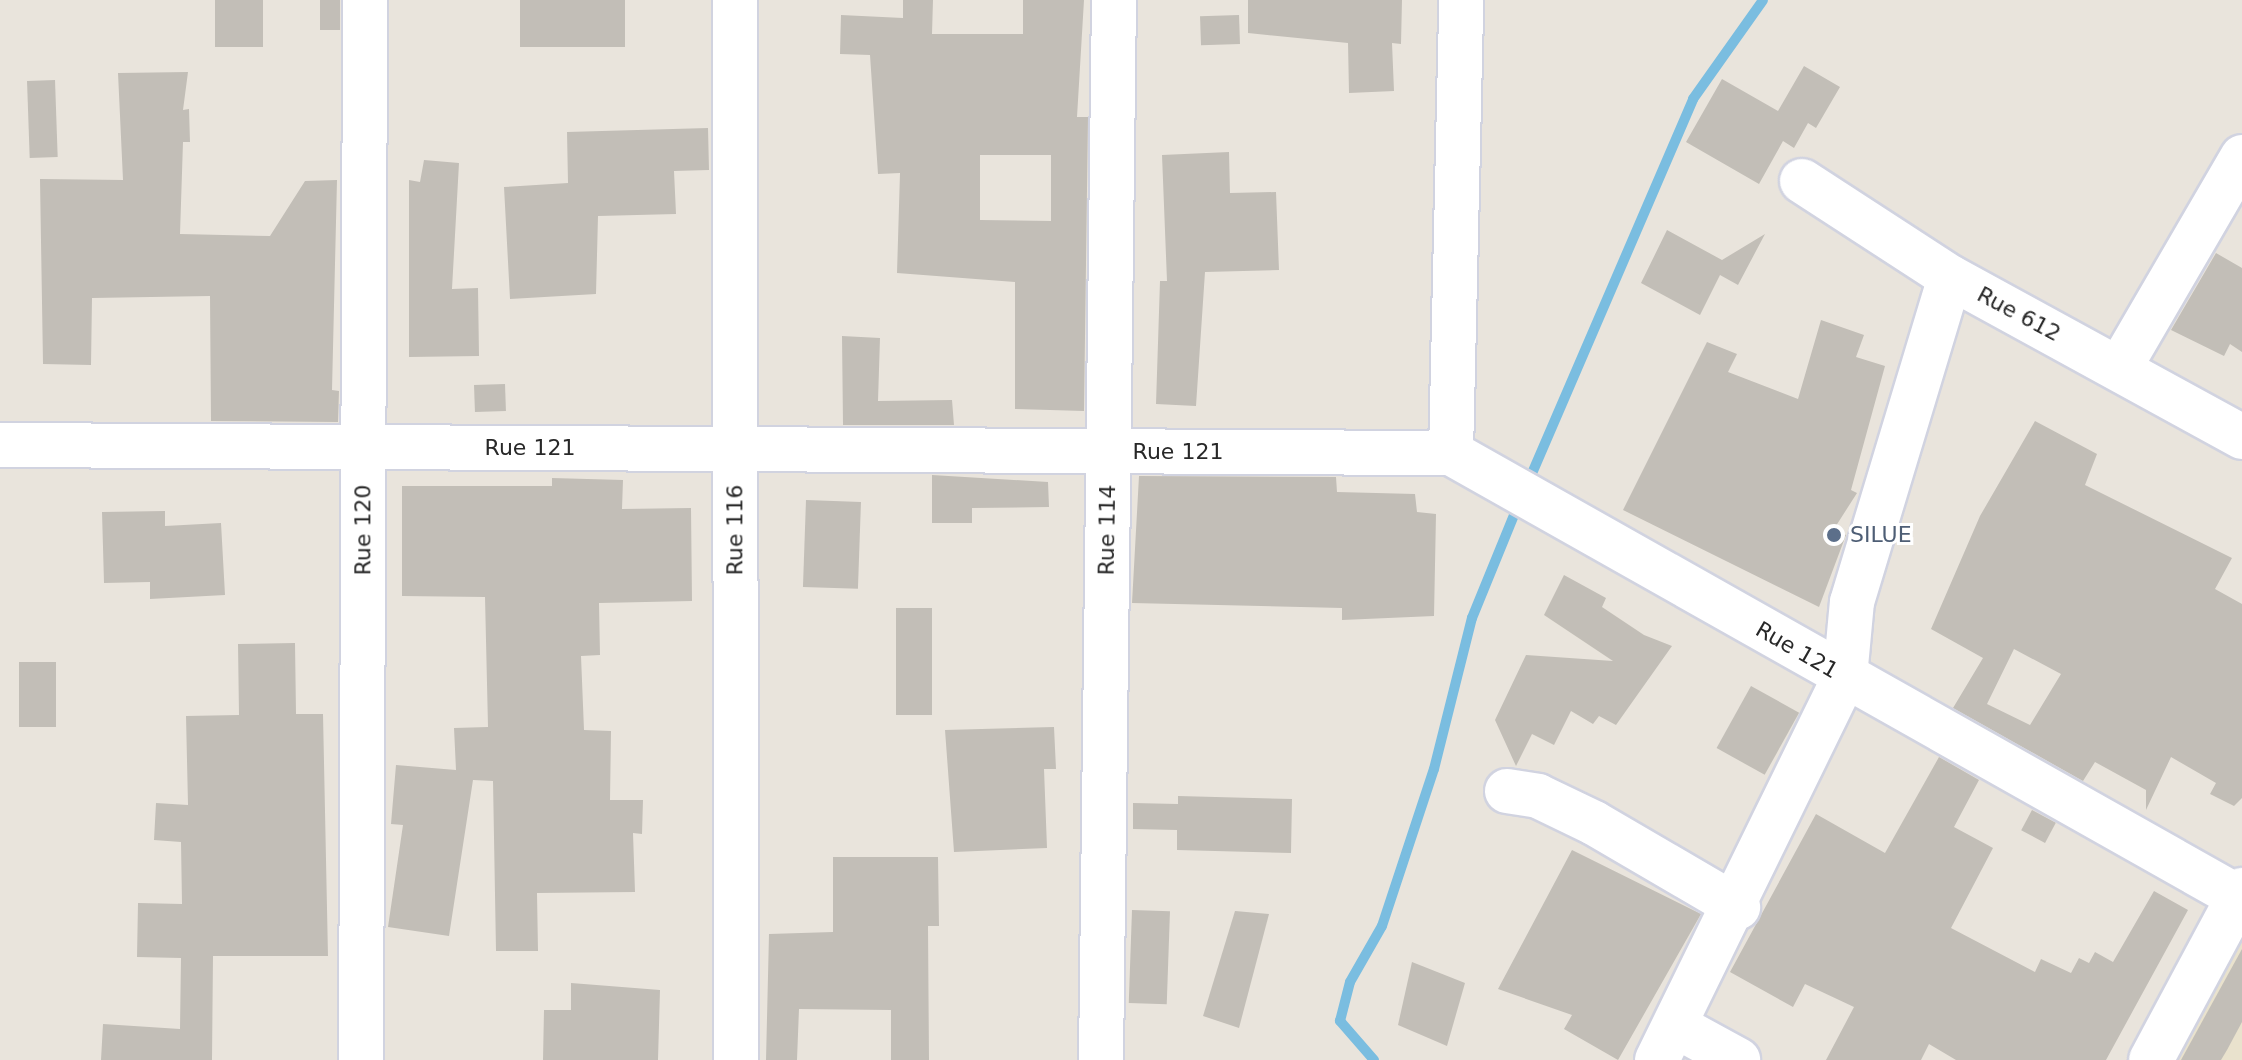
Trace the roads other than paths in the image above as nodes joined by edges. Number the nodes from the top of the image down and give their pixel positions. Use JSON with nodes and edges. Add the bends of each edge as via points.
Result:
{"nodes":[{"id":1,"x":365,"y":0,"type":"edge"},
{"id":2,"x":735,"y":0,"type":"edge"},
{"id":3,"x":1114,"y":0,"type":"edge"},
{"id":4,"x":1461,"y":0,"type":"edge"},
{"id":5,"x":2242,"y":157,"type":"edge"},
{"id":6,"x":1802,"y":181,"type":"dead end"},
{"id":7,"x":1950,"y":277,"type":"junction"},
{"id":8,"x":2120,"y":367,"type":"junction"},
{"id":9,"x":2242,"y":437,"type":"edge"},
{"id":10,"x":0,"y":445,"type":"edge"},
{"id":11,"x":363,"y":447,"type":"junction"},
{"id":12,"x":735,"y":449,"type":"junction"},
{"id":13,"x":1108,"y":451,"type":"junction"},
{"id":14,"x":1451,"y":453,"type":"junction"},
{"id":15,"x":1845,"y":677,"type":"junction"},
{"id":16,"x":1507,"y":791,"type":"dead end"},
{"id":17,"x":2240,"y":894,"type":"edge"},
{"id":18,"x":1738,"y":907,"type":"junction"},
{"id":19,"x":1666,"y":1043,"type":"edge"},
{"id":20,"x":361,"y":1060,"type":"edge"},
{"id":21,"x":736,"y":1060,"type":"edge"},
{"id":22,"x":1101,"y":1060,"type":"edge"},
{"id":23,"x":1738,"y":1060,"type":"edge"},
{"id":24,"x":2151,"y":1060,"type":"edge"}],
"edges":[{"from":1,"to":11,"type":"street","name":"Rue 120"},
{"from":2,"to":12,"type":"street","name":"Rue 116"},
{"from":3,"to":13,"type":"street","name":"Rue 114"},
{"from":4,"to":14,"type":"street"},
{"from":5,"to":8,"type":"street"},
{"from":6,"to":7,"type":"street","name":"Rue 612"},
{"from":7,"to":8,"type":"street","name":"Rue 612"},
{"from":7,"to":15,"type":"street","via":[[1852,602]]},
{"from":8,"to":9,"type":"street","name":"Rue 612"},
{"from":10,"to":11,"type":"street","name":"Rue 121"},
{"from":11,"to":12,"type":"street","name":"Rue 121"},
{"from":11,"to":20,"type":"street","name":"Rue 120"},
{"from":12,"to":13,"type":"street","name":"Rue 121"},
{"from":12,"to":21,"type":"street","name":"Rue 116"},
{"from":13,"to":14,"type":"street","name":"Rue 121"},
{"from":13,"to":22,"type":"street","name":"Rue 114"},
{"from":14,"to":15,"type":"street","name":"Rue 121"},
{"from":15,"to":17,"type":"street","name":"Rue 121"},
{"from":15,"to":18,"type":"street"},
{"from":16,"to":18,"type":"street","via":[[1538,796],[1594,823]]},
{"from":17,"to":24,"type":"street"},
{"from":18,"to":19,"type":"street"},
{"from":19,"to":23,"type":"street"}]}
